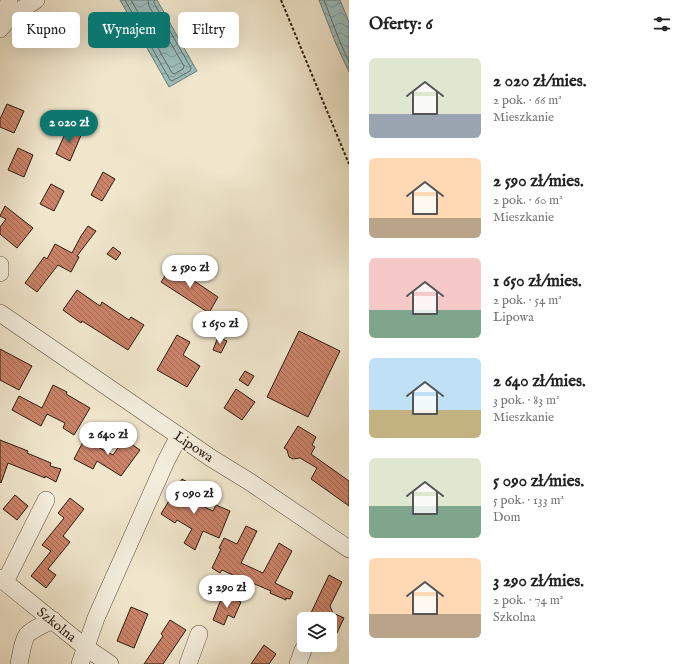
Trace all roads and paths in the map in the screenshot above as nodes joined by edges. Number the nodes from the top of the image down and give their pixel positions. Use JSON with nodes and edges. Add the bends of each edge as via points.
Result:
{"nodes":[{"id":1,"x":9,"y":0,"type":"edge"},
{"id":2,"x":281,"y":0,"type":"edge"},
{"id":3,"x":30,"y":2,"type":"edge"},
{"id":4,"x":2,"y":26,"type":"edge"},
{"id":5,"x":349,"y":164,"type":"edge"},
{"id":6,"x":0,"y":265,"type":"edge"},
{"id":7,"x":0,"y":273,"type":"edge"},
{"id":8,"x":0,"y":313,"type":"edge"},
{"id":9,"x":179,"y":436,"type":"junction"},
{"id":10,"x":46,"y":500,"type":"dead end"},
{"id":11,"x":349,"y":549,"type":"edge"},
{"id":12,"x":2,"y":580,"type":"edge"},
{"id":13,"x":53,"y":620,"type":"junction"},
{"id":14,"x":199,"y":634,"type":"dead end"},
{"id":15,"x":85,"y":647,"type":"junction"},
{"id":16,"x":19,"y":664,"type":"edge"},
{"id":17,"x":80,"y":664,"type":"edge"},
{"id":18,"x":110,"y":664,"type":"edge"},
{"id":19,"x":188,"y":664,"type":"edge"}],
"edges":[{"from":1,"to":4,"type":"street"},
{"from":2,"to":5,"type":"path"},
{"from":3,"to":4,"type":"street"},
{"from":6,"to":7,"type":"street"},
{"from":8,"to":9,"type":"street","name":"Lipowa"},
{"from":9,"to":11,"type":"street","name":"Lipowa"},
{"from":9,"to":15,"type":"street"},
{"from":10,"to":12,"type":"street","name":"Szkolna"},
{"from":12,"to":13,"type":"street","name":"Szkolna"},
{"from":13,"to":15,"type":"street","name":"Szkolna"},
{"from":13,"to":16,"type":"street","via":[[28,635]]},
{"from":14,"to":19,"type":"street"},
{"from":15,"to":17,"type":"street"},
{"from":15,"to":18,"type":"street","name":"Szkolna"}]}
